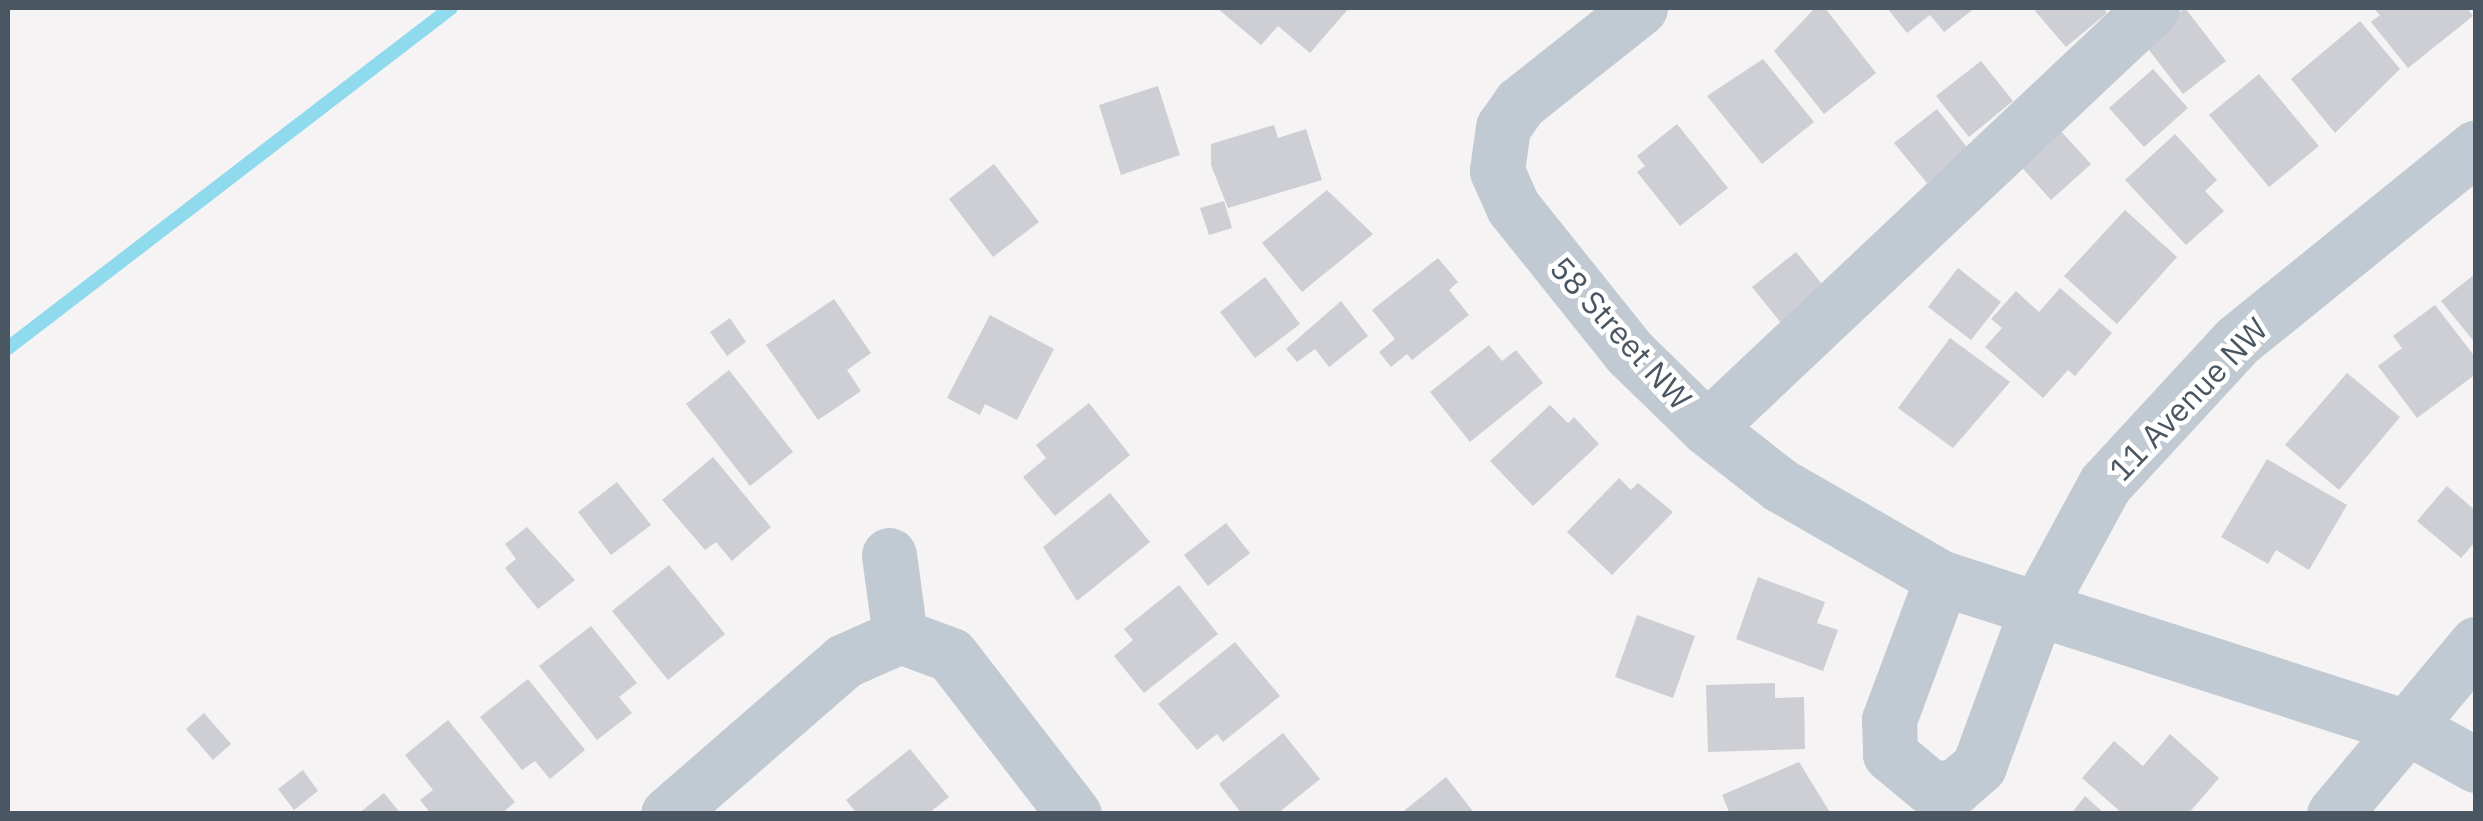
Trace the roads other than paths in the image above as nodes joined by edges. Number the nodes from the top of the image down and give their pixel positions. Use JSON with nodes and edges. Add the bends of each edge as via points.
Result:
{"nodes":[{"id":1,"x":1640,"y":8,"type":"edge"},
{"id":2,"x":2152,"y":8,"type":"edge"},
{"id":3,"x":2476,"y":147,"type":"edge"},
{"id":4,"x":1708,"y":428,"type":"junction"},
{"id":5,"x":888,"y":555,"type":"dead end"},
{"id":6,"x":1942,"y":578,"type":"junction"},
{"id":7,"x":2036,"y":611,"type":"junction"},
{"id":8,"x":900,"y":636,"type":"junction"},
{"id":9,"x":2476,"y":644,"type":"edge"},
{"id":10,"x":2407,"y":727,"type":"junction"},
{"id":11,"x":2474,"y":760,"type":"edge"},
{"id":12,"x":668,"y":814,"type":"edge"},
{"id":13,"x":1074,"y":814,"type":"edge"},
{"id":14,"x":2334,"y":814,"type":"edge"}],
"edges":[{"from":1,"to":4,"type":"street","name":"58 Street NW","via":[[1520,103],[1496,150],[1513,207],[1630,353]]},
{"from":2,"to":4,"type":"street"},
{"from":3,"to":7,"type":"street","name":"11 Avenue NW","via":[[2238,340],[2105,484]]},
{"from":4,"to":6,"type":"street","name":"58 Street NW","via":[[1780,485]]},
{"from":5,"to":8,"type":"street"},
{"from":6,"to":7,"type":"street","name":"58 Street NW"},
{"from":6,"to":7,"type":"street","via":[[1889,720],[1890,754],[1930,788],[1955,788],[1979,766]]},
{"from":7,"to":10,"type":"street","name":"58 Street NW"},
{"from":8,"to":12,"type":"street","via":[[844,662]]},
{"from":8,"to":13,"type":"street","via":[[951,655]]},
{"from":9,"to":10,"type":"street"},
{"from":10,"to":11,"type":"street","name":"58 Street NW"},
{"from":10,"to":14,"type":"street"}]}
